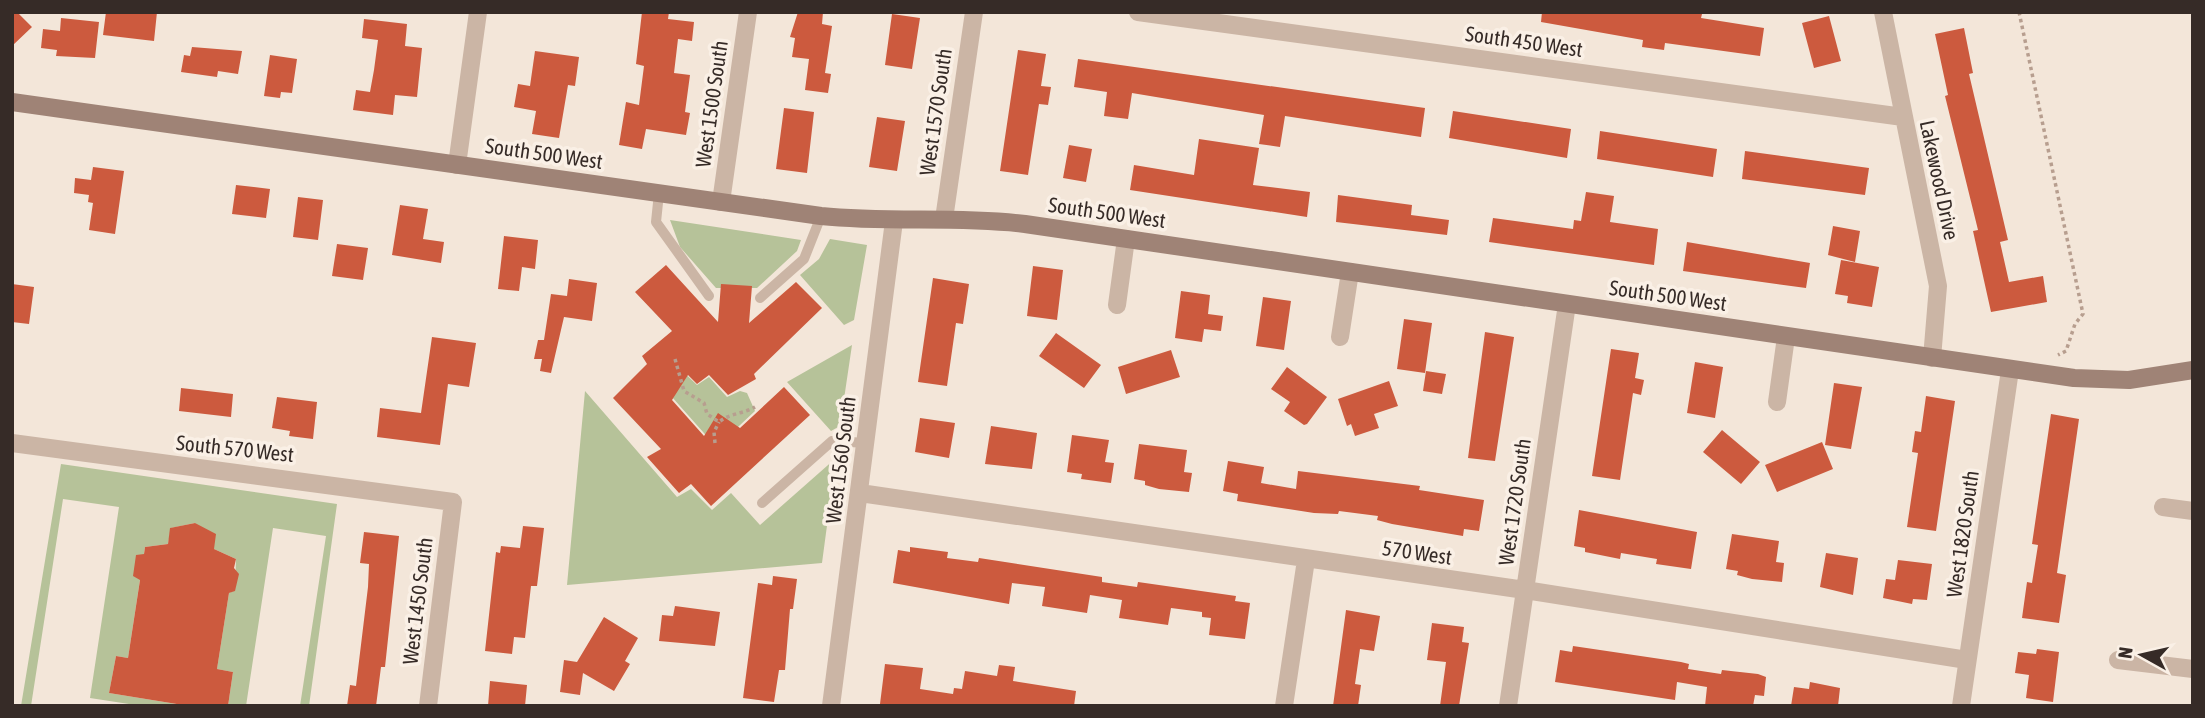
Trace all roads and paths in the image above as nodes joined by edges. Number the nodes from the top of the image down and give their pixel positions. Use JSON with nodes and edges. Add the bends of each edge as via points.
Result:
{"nodes":[{"id":1,"x":478,"y":12,"type":"edge"},
{"id":2,"x":748,"y":12,"type":"edge"},
{"id":3,"x":974,"y":12,"type":"edge"},
{"id":4,"x":1138,"y":12,"type":"edge"},
{"id":5,"x":1883,"y":12,"type":"edge"},
{"id":6,"x":2019,"y":12,"type":"edge"},
{"id":7,"x":12,"y":102,"type":"edge"},
{"id":8,"x":1903,"y":117,"type":"junction"},
{"id":9,"x":457,"y":165,"type":"junction"},
{"id":10,"x":660,"y":193,"type":"junction"},
{"id":11,"x":721,"y":202,"type":"junction"},
{"id":12,"x":821,"y":216,"type":"junction"},
{"id":13,"x":944,"y":219,"type":"junction"},
{"id":14,"x":894,"y":221,"type":"junction"},
{"id":15,"x":1126,"y":239,"type":"junction"},
{"id":16,"x":1350,"y":272,"type":"junction"},
{"id":17,"x":709,"y":296,"type":"dead end"},
{"id":18,"x":760,"y":298,"type":"dead end"},
{"id":19,"x":1117,"y":304,"type":"dead end"},
{"id":20,"x":1567,"y":304,"type":"junction"},
{"id":21,"x":1340,"y":337,"type":"dead end"},
{"id":22,"x":1786,"y":337,"type":"junction"},
{"id":23,"x":2058,"y":355,"type":"dead end"},
{"id":24,"x":1932,"y":358,"type":"junction"},
{"id":25,"x":675,"y":359,"type":"dead end"},
{"id":26,"x":2010,"y":370,"type":"junction"},
{"id":27,"x":2193,"y":370,"type":"edge"},
{"id":28,"x":1777,"y":401,"type":"dead end"},
{"id":29,"x":755,"y":407,"type":"dead end"},
{"id":30,"x":719,"y":422,"type":"junction"},
{"id":31,"x":12,"y":443,"type":"edge"},
{"id":32,"x":715,"y":443,"type":"dead end"},
{"id":33,"x":867,"y":443,"type":"junction"},
{"id":34,"x":860,"y":493,"type":"junction"},
{"id":35,"x":453,"y":502,"type":"joint"},
{"id":36,"x":762,"y":503,"type":"dead end"},
{"id":37,"x":2163,"y":507,"type":"dead end"},
{"id":38,"x":2193,"y":511,"type":"edge"},
{"id":39,"x":1306,"y":560,"type":"junction"},
{"id":40,"x":1525,"y":590,"type":"junction"},
{"id":41,"x":1967,"y":660,"type":"junction"},
{"id":42,"x":2119,"y":660,"type":"dead end"},
{"id":43,"x":2193,"y":668,"type":"edge"},
{"id":44,"x":428,"y":706,"type":"edge"},
{"id":45,"x":831,"y":706,"type":"edge"},
{"id":46,"x":1284,"y":706,"type":"edge"},
{"id":47,"x":1508,"y":706,"type":"edge"},
{"id":48,"x":1961,"y":706,"type":"edge"}],
"edges":[{"from":1,"to":9,"type":"street"},
{"from":2,"to":11,"type":"street","name":"West 1500 South"},
{"from":3,"to":13,"type":"street","name":"West 1570 South"},
{"from":4,"to":8,"type":"street","name":"South 450 West"},
{"from":5,"to":8,"type":"street","name":"Lakewood Drive"},
{"from":6,"to":23,"type":"path","via":[[2083,314],[2067,351]]},
{"from":7,"to":9,"type":"main road","name":"South 500 West"},
{"from":8,"to":24,"type":"street","name":"Lakewood Drive","via":[[1938,286]]},
{"from":9,"to":10,"type":"main road","name":"South 500 West"},
{"from":10,"to":11,"type":"main road","name":"South 500 West"},
{"from":10,"to":17,"type":"lane","via":[[656,222]]},
{"from":11,"to":12,"type":"main road","name":"South 500 West"},
{"from":12,"to":14,"type":"main road","name":"South 500 West"},
{"from":12,"to":18,"type":"lane","via":[[804,259]]},
{"from":13,"to":14,"type":"main road","name":"South 500 West"},
{"from":13,"to":15,"type":"main road","name":"South 500 West"},
{"from":14,"to":33,"type":"street","name":"West 1560 South"},
{"from":15,"to":16,"type":"main road","name":"South 500 West"},
{"from":15,"to":19,"type":"street"},
{"from":16,"to":20,"type":"main road","name":"South 500 West"},
{"from":16,"to":21,"type":"street"},
{"from":20,"to":22,"type":"main road","name":"South 500 West"},
{"from":20,"to":40,"type":"street","name":"West 1720 South"},
{"from":22,"to":24,"type":"main road","name":"South 500 West"},
{"from":22,"to":28,"type":"street"},
{"from":24,"to":26,"type":"main road","name":"South 500 West"},
{"from":25,"to":30,"type":"path","via":[[684,391],[704,403],[707,414]]},
{"from":26,"to":27,"type":"main road","name":"South 500 West","via":[[2107,380]]},
{"from":26,"to":41,"type":"street","name":"West 1820 South"},
{"from":29,"to":30,"type":"path"},
{"from":30,"to":32,"type":"path"},
{"from":31,"to":35,"type":"street","name":"South 570 West"},
{"from":33,"to":34,"type":"street","name":"West 1560 South"},
{"from":33,"to":36,"type":"lane","via":[[832,441]]},
{"from":34,"to":39,"type":"street","name":"570 West"},
{"from":34,"to":45,"type":"street","name":"West 1560 South"},
{"from":35,"to":44,"type":"street","name":"West 1450 South"},
{"from":37,"to":38,"type":"street"},
{"from":39,"to":40,"type":"street","name":"570 West"},
{"from":39,"to":46,"type":"street"},
{"from":40,"to":41,"type":"street","name":"570 West"},
{"from":40,"to":47,"type":"street","name":"West 1720 South"},
{"from":41,"to":48,"type":"street","name":"West 1820 South"},
{"from":42,"to":43,"type":"street"}]}
